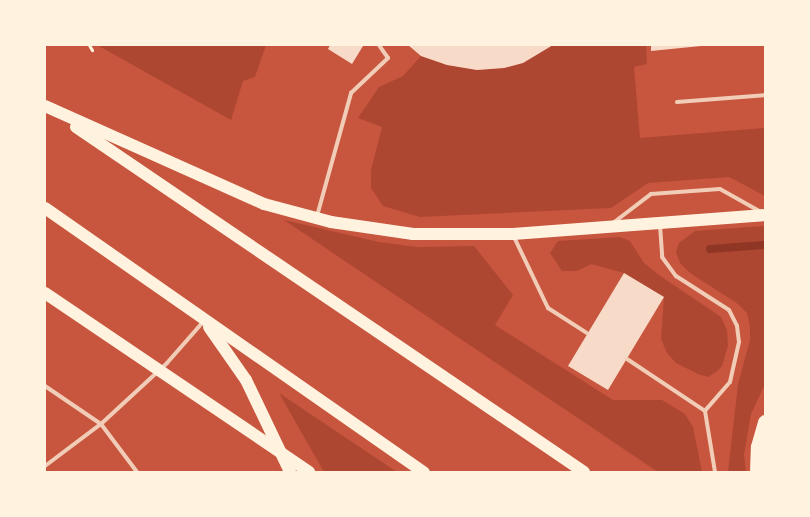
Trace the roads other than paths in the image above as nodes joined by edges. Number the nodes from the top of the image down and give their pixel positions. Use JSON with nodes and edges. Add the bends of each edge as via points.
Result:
{"nodes":[{"id":1,"x":379,"y":45,"type":"edge"},
{"id":2,"x":765,"y":95,"type":"edge"},
{"id":3,"x":677,"y":102,"type":"dead end"},
{"id":4,"x":45,"y":106,"type":"edge"},
{"id":5,"x":45,"y":208,"type":"edge"},
{"id":6,"x":765,"y":214,"type":"edge"},
{"id":7,"x":317,"y":218,"type":"junction"},
{"id":8,"x":660,"y":223,"type":"junction"},
{"id":9,"x":608,"y":227,"type":"junction"},
{"id":10,"x":513,"y":234,"type":"junction"},
{"id":11,"x":45,"y":293,"type":"edge"},
{"id":12,"x":205,"y":321,"type":"junction"},
{"id":13,"x":587,"y":333,"type":"dead end"},
{"id":14,"x":627,"y":359,"type":"dead end"},
{"id":15,"x":45,"y":386,"type":"edge"},
{"id":16,"x":706,"y":411,"type":"junction"},
{"id":17,"x":765,"y":422,"type":"edge"},
{"id":18,"x":101,"y":424,"type":"junction"},
{"id":19,"x":270,"y":446,"type":"junction"},
{"id":20,"x":45,"y":466,"type":"edge"},
{"id":21,"x":138,"y":472,"type":"edge"},
{"id":22,"x":290,"y":472,"type":"edge"},
{"id":23,"x":294,"y":472,"type":"edge"},
{"id":24,"x":309,"y":472,"type":"edge"},
{"id":25,"x":424,"y":472,"type":"edge"},
{"id":26,"x":584,"y":472,"type":"edge"},
{"id":27,"x":715,"y":472,"type":"edge"},
{"id":28,"x":757,"y":472,"type":"edge"}],
"edges":[{"from":1,"to":7,"type":"lane","via":[[388,58],[351,93]]},
{"from":2,"to":3,"type":"lane"},
{"from":4,"to":7,"type":"main road","via":[[264,204]]},
{"from":4,"to":26,"type":"main road"},
{"from":5,"to":12,"type":"main road"},
{"from":6,"to":8,"type":"main road"},
{"from":6,"to":9,"type":"lane","via":[[720,189],[651,194]]},
{"from":7,"to":10,"type":"main road","via":[[413,234]]},
{"from":8,"to":9,"type":"main road"},
{"from":8,"to":16,"type":"lane","via":[[662,257],[676,276],[729,310],[737,326],[740,342],[730,382]]},
{"from":9,"to":10,"type":"main road"},
{"from":10,"to":13,"type":"lane","via":[[548,308]]},
{"from":11,"to":19,"type":"main road"},
{"from":12,"to":18,"type":"lane"},
{"from":12,"to":22,"type":"main road","via":[[246,380]]},
{"from":12,"to":25,"type":"main road"},
{"from":14,"to":16,"type":"lane"},
{"from":15,"to":18,"type":"lane"},
{"from":16,"to":27,"type":"lane"},
{"from":17,"to":28,"type":"highway","via":[[758,447]]},
{"from":18,"to":20,"type":"lane"},
{"from":18,"to":21,"type":"lane"},
{"from":19,"to":23,"type":"main road"},
{"from":19,"to":24,"type":"main road"}]}
